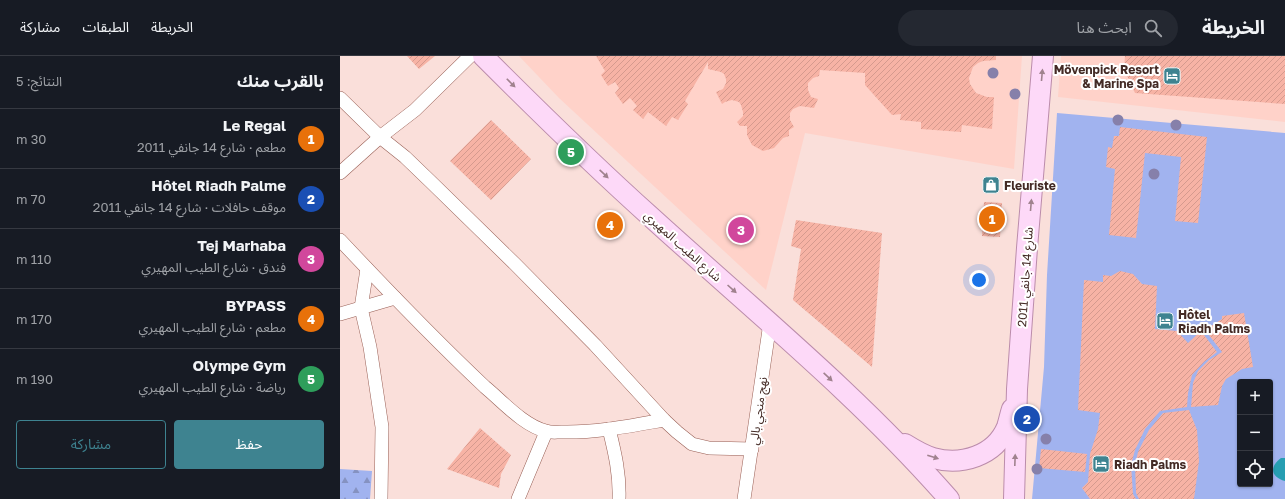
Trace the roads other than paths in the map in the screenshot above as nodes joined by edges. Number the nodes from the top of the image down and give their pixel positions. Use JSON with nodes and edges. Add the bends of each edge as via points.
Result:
{"nodes":[{"id":1,"x":470,"y":56,"type":"edge"},
{"id":2,"x":483,"y":56,"type":"edge"},
{"id":3,"x":1043,"y":56,"type":"edge"},
{"id":4,"x":340,"y":98,"type":"edge"},
{"id":5,"x":380,"y":136,"type":"junction"},
{"id":6,"x":340,"y":173,"type":"edge"},
{"id":7,"x":340,"y":240,"type":"edge"},
{"id":8,"x":367,"y":268,"type":"junction"},
{"id":9,"x":395,"y":298,"type":"junction"},
{"id":10,"x":361,"y":308,"type":"junction"},
{"id":11,"x":340,"y":314,"type":"edge"},
{"id":12,"x":770,"y":323,"type":"junction"},
{"id":13,"x":1018,"y":389,"type":"junction"},
{"id":14,"x":664,"y":420,"type":"junction"},
{"id":15,"x":609,"y":429,"type":"junction"},
{"id":16,"x":546,"y":432,"type":"junction"},
{"id":17,"x":886,"y":432,"type":"junction"},
{"id":18,"x":752,"y":449,"type":"junction"},
{"id":19,"x":382,"y":499,"type":"edge"},
{"id":20,"x":518,"y":499,"type":"edge"},
{"id":21,"x":619,"y":499,"type":"edge"},
{"id":22,"x":744,"y":499,"type":"edge"},
{"id":23,"x":949,"y":499,"type":"edge"},
{"id":24,"x":1014,"y":499,"type":"edge"}],
"edges":[{"from":1,"to":5,"type":"street","via":[[415,110]]},
{"from":2,"to":12,"type":"main road","name":"شارع الطيب المهيري","one_way":true,"via":[[602,173]]},
{"from":13,"to":3,"type":"main road","name":"شارع 14 جانفي 2011","one_way":true},
{"from":4,"to":5,"type":"street"},
{"from":5,"to":6,"type":"street"},
{"from":5,"to":14,"type":"street","via":[[432,182],[520,269]]},
{"from":7,"to":8,"type":"street"},
{"from":8,"to":9,"type":"street"},
{"from":8,"to":10,"type":"street"},
{"from":9,"to":10,"type":"street"},
{"from":9,"to":16,"type":"street","via":[[514,413]]},
{"from":10,"to":11,"type":"street"},
{"from":10,"to":19,"type":"street","via":[[370,347],[382,427]]},
{"from":12,"to":17,"type":"main road","name":"شارع الطيب المهيري","one_way":true},
{"from":12,"to":18,"type":"street","name":"نهج منجي بالي"},
{"from":17,"to":13,"type":"main road","one_way":true,"via":[[932,458],[950,461],[977,457],[999,440],[1006,428]]},
{"from":24,"to":13,"type":"main road","name":"شارع 14 جانفي 2011","one_way":true},
{"from":14,"to":15,"type":"street"},
{"from":14,"to":18,"type":"street","via":[[692,444],[709,448]]},
{"from":15,"to":16,"type":"street"},
{"from":15,"to":21,"type":"street","via":[[619,475]]},
{"from":16,"to":20,"type":"street"},
{"from":17,"to":23,"type":"main road"},
{"from":18,"to":22,"type":"street","name":"نهج منجي بالي"}]}
